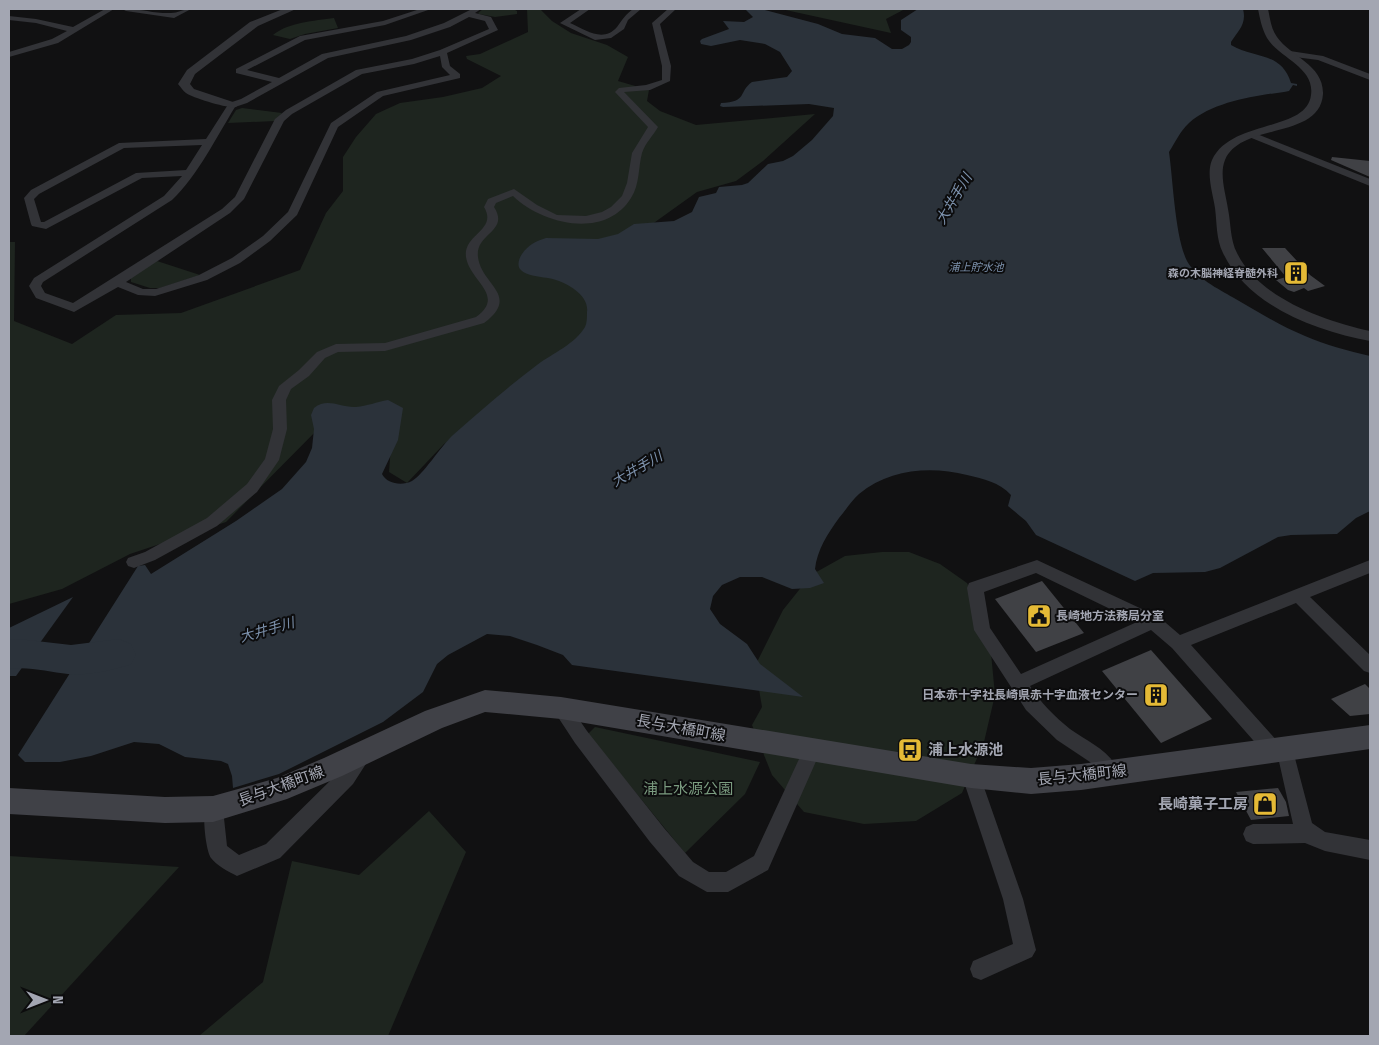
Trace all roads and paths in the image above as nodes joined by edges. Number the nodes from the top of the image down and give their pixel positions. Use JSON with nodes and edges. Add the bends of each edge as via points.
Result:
{"nodes":[{"id":1,"x":94,"y":9,"type":"edge"},
{"id":2,"x":126,"y":9,"type":"edge"},
{"id":3,"x":188,"y":9,"type":"edge"},
{"id":4,"x":291,"y":9,"type":"edge"},
{"id":5,"x":427,"y":9,"type":"edge"},
{"id":6,"x":586,"y":9,"type":"edge"},
{"id":7,"x":637,"y":9,"type":"edge"},
{"id":8,"x":672,"y":9,"type":"edge"},
{"id":9,"x":1263,"y":9,"type":"edge"},
{"id":10,"x":107,"y":10,"type":"edge"},
{"id":11,"x":473,"y":12,"type":"edge"},
{"id":12,"x":9,"y":18,"type":"edge"},
{"id":13,"x":74,"y":30,"type":"junction"},
{"id":14,"x":12,"y":45,"type":"dead end"},
{"id":15,"x":24,"y":51,"type":"junction"},
{"id":16,"x":443,"y":52,"type":"junction"},
{"id":17,"x":1290,"y":54,"type":"junction"},
{"id":18,"x":9,"y":56,"type":"edge"},
{"id":19,"x":9,"y":63,"type":"edge"},
{"id":20,"x":1370,"y":77,"type":"edge"},
{"id":21,"x":279,"y":81,"type":"junction"},
{"id":22,"x":232,"y":105,"type":"junction"},
{"id":23,"x":1252,"y":135,"type":"junction"},
{"id":24,"x":210,"y":142,"type":"junction"},
{"id":25,"x":189,"y":173,"type":"junction"},
{"id":26,"x":1370,"y":184,"type":"edge"},
{"id":27,"x":117,"y":282,"type":"junction"},
{"id":28,"x":1370,"y":336,"type":"edge"},
{"id":29,"x":134,"y":562,"type":"dead end"},
{"id":30,"x":1370,"y":566,"type":"edge"},
{"id":31,"x":1298,"y":594,"type":"junction"},
{"id":32,"x":1153,"y":622,"type":"junction"},
{"id":33,"x":1178,"y":643,"type":"junction"},
{"id":34,"x":1370,"y":666,"type":"edge"},
{"id":35,"x":1018,"y":684,"type":"junction"},
{"id":36,"x":561,"y":708,"type":"junction"},
{"id":37,"x":1370,"y":737,"type":"edge"},
{"id":38,"x":812,"y":750,"type":"junction"},
{"id":39,"x":1279,"y":750,"type":"junction"},
{"id":40,"x":364,"y":752,"type":"junction"},
{"id":41,"x":1110,"y":772,"type":"junction"},
{"id":42,"x":971,"y":776,"type":"junction"},
{"id":43,"x":9,"y":801,"type":"edge"},
{"id":44,"x":213,"y":809,"type":"junction"},
{"id":45,"x":1307,"y":833,"type":"junction"},
{"id":46,"x":1254,"y":834,"type":"dead end"},
{"id":47,"x":1370,"y":850,"type":"edge"},
{"id":48,"x":981,"y":969,"type":"dead end"}],
"edges":[{"from":1,"to":10,"type":"street"},
{"from":2,"to":3,"type":"street","via":[[174,16]]},
{"from":4,"to":22,"type":"street","via":[[254,24],[186,78],[184,84],[190,91]]},
{"from":5,"to":21,"type":"street","via":[[385,23],[303,38],[239,71]]},
{"from":6,"to":7,"type":"street","via":[[564,23],[598,38],[611,36]]},
{"from":8,"to":29,"type":"street","via":[[656,23],[656,33],[669,70],[666,81],[619,92],[653,127],[641,145],[633,186],[621,204],[607,214],[565,220],[546,215],[514,192],[492,201],[489,207],[494,215],[493,224],[485,230],[472,256],[493,293],[494,309],[489,315],[385,347],[336,348],[320,355],[304,374],[286,386],[279,400],[280,429],[272,460],[252,488],[212,522]]},
{"from":9,"to":17,"type":"street","via":[[1273,39]]},
{"from":10,"to":13,"type":"street"},
{"from":11,"to":16,"type":"street","via":[[488,19],[494,30]]},
{"from":11,"to":21,"type":"street","via":[[408,38],[325,56]]},
{"from":12,"to":13,"type":"street"},
{"from":13,"to":15,"type":"street","via":[[43,46]]},
{"from":14,"to":15,"type":"street"},
{"from":15,"to":18,"type":"street"},
{"from":15,"to":19,"type":"street"},
{"from":16,"to":27,"type":"street","via":[[359,72],[289,112],[280,119],[239,199],[226,211]]},
{"from":16,"to":27,"type":"street","via":[[446,67],[457,76],[380,94],[334,125],[293,213],[244,254],[209,275],[148,294]]},
{"from":17,"to":20,"type":"street","via":[[1320,58]]},
{"from":17,"to":23,"type":"street","via":[[1314,78],[1318,94],[1313,109],[1279,128]]},
{"from":21,"to":22,"type":"street"},
{"from":22,"to":24,"type":"street"},
{"from":23,"to":26,"type":"street"},
{"from":23,"to":28,"type":"street","via":[[1236,142],[1218,161],[1218,184],[1230,254],[1250,282],[1270,297],[1337,328]]},
{"from":24,"to":25,"type":"street"},
{"from":24,"to":25,"type":"street","via":[[122,145],[29,198],[36,224],[46,226],[140,175]]},
{"from":25,"to":27,"type":"street","via":[[168,198],[38,280],[35,286],[40,295],[74,308]]},
{"from":30,"to":31,"type":"street"},
{"from":31,"to":33,"type":"street"},
{"from":31,"to":34,"type":"street"},
{"from":32,"to":33,"type":"street"},
{"from":32,"to":35,"type":"street"},
{"from":32,"to":35,"type":"street","via":[[1037,566],[976,588],[982,630]]},
{"from":33,"to":39,"type":"street"},
{"from":35,"to":41,"type":"street","via":[[1032,704],[1063,734],[1096,756]]},
{"from":36,"to":38,"type":"main road","name":"長与大橋町線"},
{"from":36,"to":38,"type":"street","via":[[669,848],[686,868],[707,882],[728,882],[761,863]]},
{"from":36,"to":40,"type":"main road","name":"長与大橋町線","via":[[486,701],[434,719]]},
{"from":37,"to":39,"type":"main road","name":"長与大橋町線"},
{"from":38,"to":42,"type":"main road","name":"長与大橋町線"},
{"from":39,"to":41,"type":"main road","name":"長与大橋町線"},
{"from":39,"to":45,"type":"street"},
{"from":40,"to":44,"type":"main road","name":"長与大橋町線","via":[[278,790]]},
{"from":40,"to":44,"type":"street","via":[[346,778],[273,851],[237,866],[218,852]]},
{"from":41,"to":42,"type":"main road","name":"長与大橋町線","via":[[1031,781]]},
{"from":42,"to":48,"type":"street","via":[[1012,899],[1025,950]]},
{"from":43,"to":44,"type":"main road","name":"長与大橋町線","via":[[165,810]]},
{"from":45,"to":46,"type":"street"},
{"from":45,"to":47,"type":"street","via":[[1321,841]]}]}
